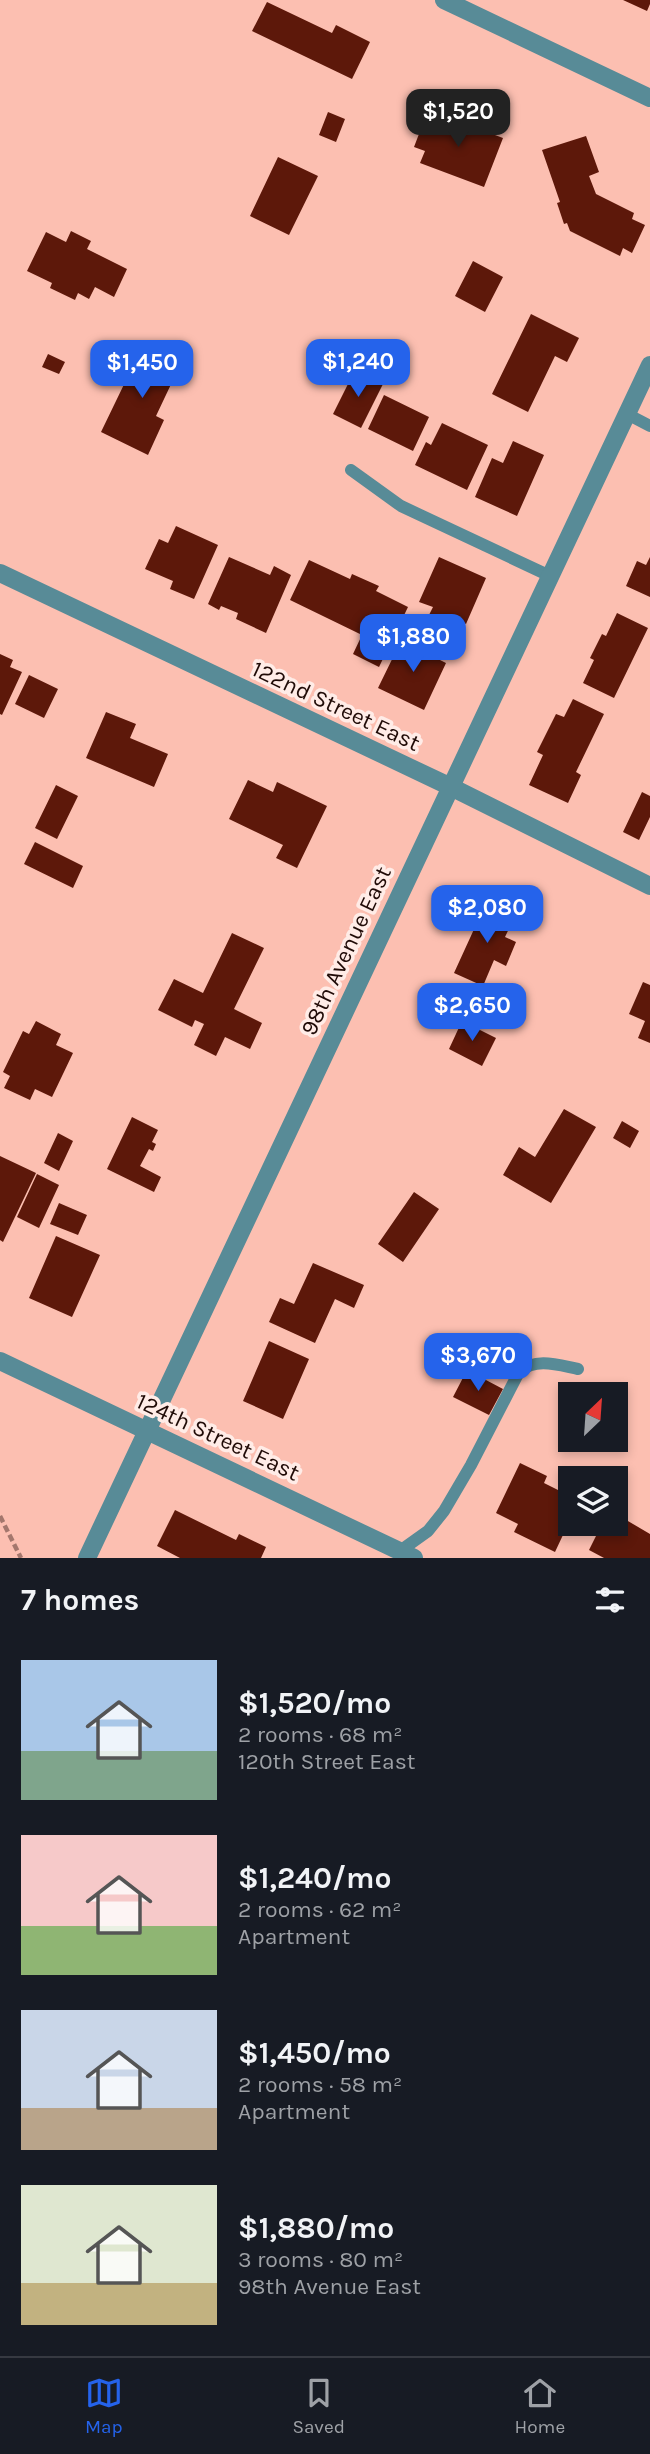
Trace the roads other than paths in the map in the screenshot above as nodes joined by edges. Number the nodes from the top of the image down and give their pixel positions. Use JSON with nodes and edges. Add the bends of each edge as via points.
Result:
{"nodes":[{"id":1,"x":444,"y":0,"type":"edge"},
{"id":2,"x":650,"y":98,"type":"edge"},
{"id":3,"x":650,"y":365,"type":"edge"},
{"id":4,"x":627,"y":414,"type":"junction"},
{"id":5,"x":650,"y":426,"type":"edge"},
{"id":6,"x":351,"y":470,"type":"dead end"},
{"id":7,"x":0,"y":573,"type":"edge"},
{"id":8,"x":550,"y":576,"type":"junction"},
{"id":9,"x":451,"y":787,"type":"junction"},
{"id":10,"x":650,"y":886,"type":"edge"},
{"id":11,"x":0,"y":1362,"type":"edge"},
{"id":12,"x":578,"y":1368,"type":"dead end"},
{"id":13,"x":147,"y":1430,"type":"junction"},
{"id":14,"x":407,"y":1555,"type":"edge"},
{"id":15,"x":87,"y":1558,"type":"edge"}],
"edges":[{"from":1,"to":2,"type":"street"},
{"from":3,"to":4,"type":"street","name":"98th Avenue East"},
{"from":4,"to":5,"type":"lane"},
{"from":4,"to":8,"type":"street","name":"98th Avenue East"},
{"from":6,"to":8,"type":"lane","via":[[401,506]]},
{"from":7,"to":9,"type":"street","name":"122nd Street East"},
{"from":8,"to":9,"type":"street","name":"98th Avenue East"},
{"from":9,"to":10,"type":"street","name":"122nd Street East"},
{"from":9,"to":13,"type":"street","name":"98th Avenue East"},
{"from":11,"to":13,"type":"street","name":"124th Street East"},
{"from":12,"to":14,"type":"lane","via":[[539,1362],[519,1372],[444,1511]]},
{"from":13,"to":14,"type":"street","name":"124th Street East"},
{"from":13,"to":15,"type":"street","name":"98th Avenue East"}]}
